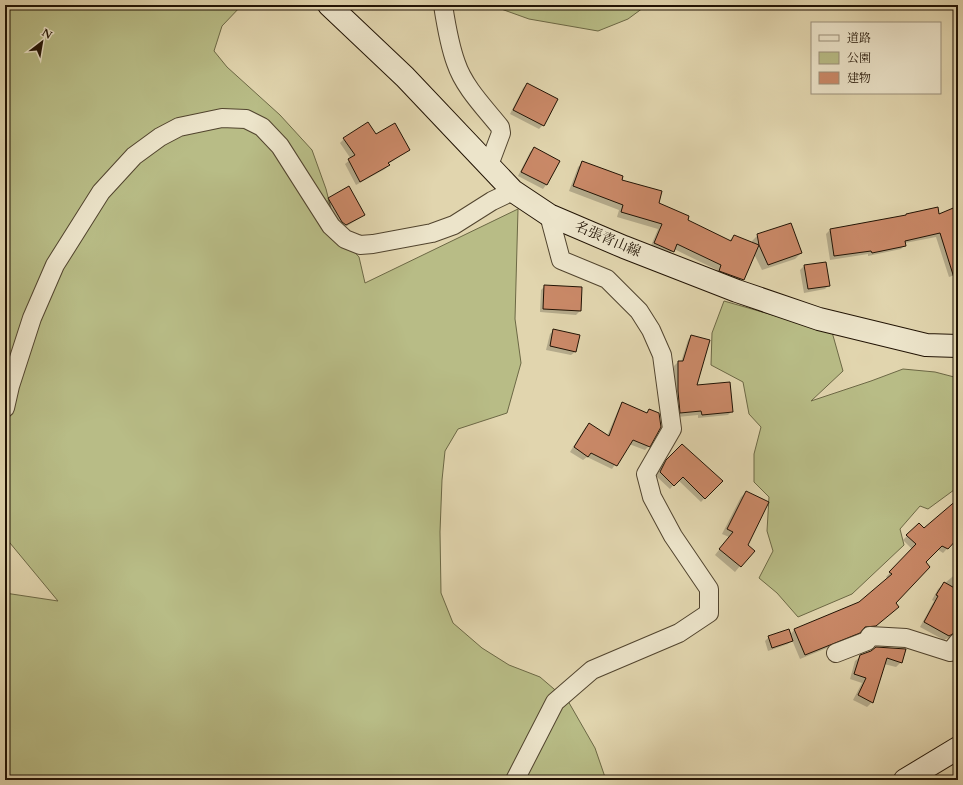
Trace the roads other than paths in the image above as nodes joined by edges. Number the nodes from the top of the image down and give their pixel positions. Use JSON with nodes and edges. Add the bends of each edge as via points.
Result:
{"nodes":[{"id":1,"x":329,"y":5,"type":"edge"},
{"id":2,"x":442,"y":5,"type":"edge"},
{"id":3,"x":489,"y":165,"type":"junction"},
{"id":4,"x":513,"y":191,"type":"junction"},
{"id":5,"x":549,"y":215,"type":"junction"},
{"id":6,"x":958,"y":346,"type":"edge"},
{"id":7,"x":5,"y":408,"type":"edge"},
{"id":8,"x":958,"y":642,"type":"edge"},
{"id":9,"x":836,"y":653,"type":"dead end"},
{"id":10,"x":958,"y":748,"type":"edge"},
{"id":11,"x":514,"y":780,"type":"edge"},
{"id":12,"x":905,"y":780,"type":"edge"}],
"edges":[{"from":1,"to":3,"type":"main road","name":"名張青山線","via":[[405,77]]},
{"from":2,"to":3,"type":"street","via":[[456,64],[464,81],[500,127],[501,133]]},
{"from":3,"to":4,"type":"main road","name":"名張青山線"},
{"from":4,"to":5,"type":"main road","name":"名張青山線"},
{"from":4,"to":7,"type":"street","via":[[454,225],[432,233],[360,245],[345,239],[331,226],[280,146],[262,127],[246,119],[222,118],[179,126],[134,156],[101,192],[55,265],[32,318]]},
{"from":5,"to":6,"type":"main road","name":"名張青山線","via":[[730,288],[819,319],[926,345]]},
{"from":5,"to":11,"type":"street","via":[[562,260],[607,280],[639,311],[662,355],[672,429],[646,474],[652,497],[673,536],[709,589],[709,613],[680,633],[592,670],[555,702]]},
{"from":8,"to":9,"type":"street","via":[[950,652],[906,638],[870,636]]},
{"from":10,"to":12,"type":"main road"}]}
